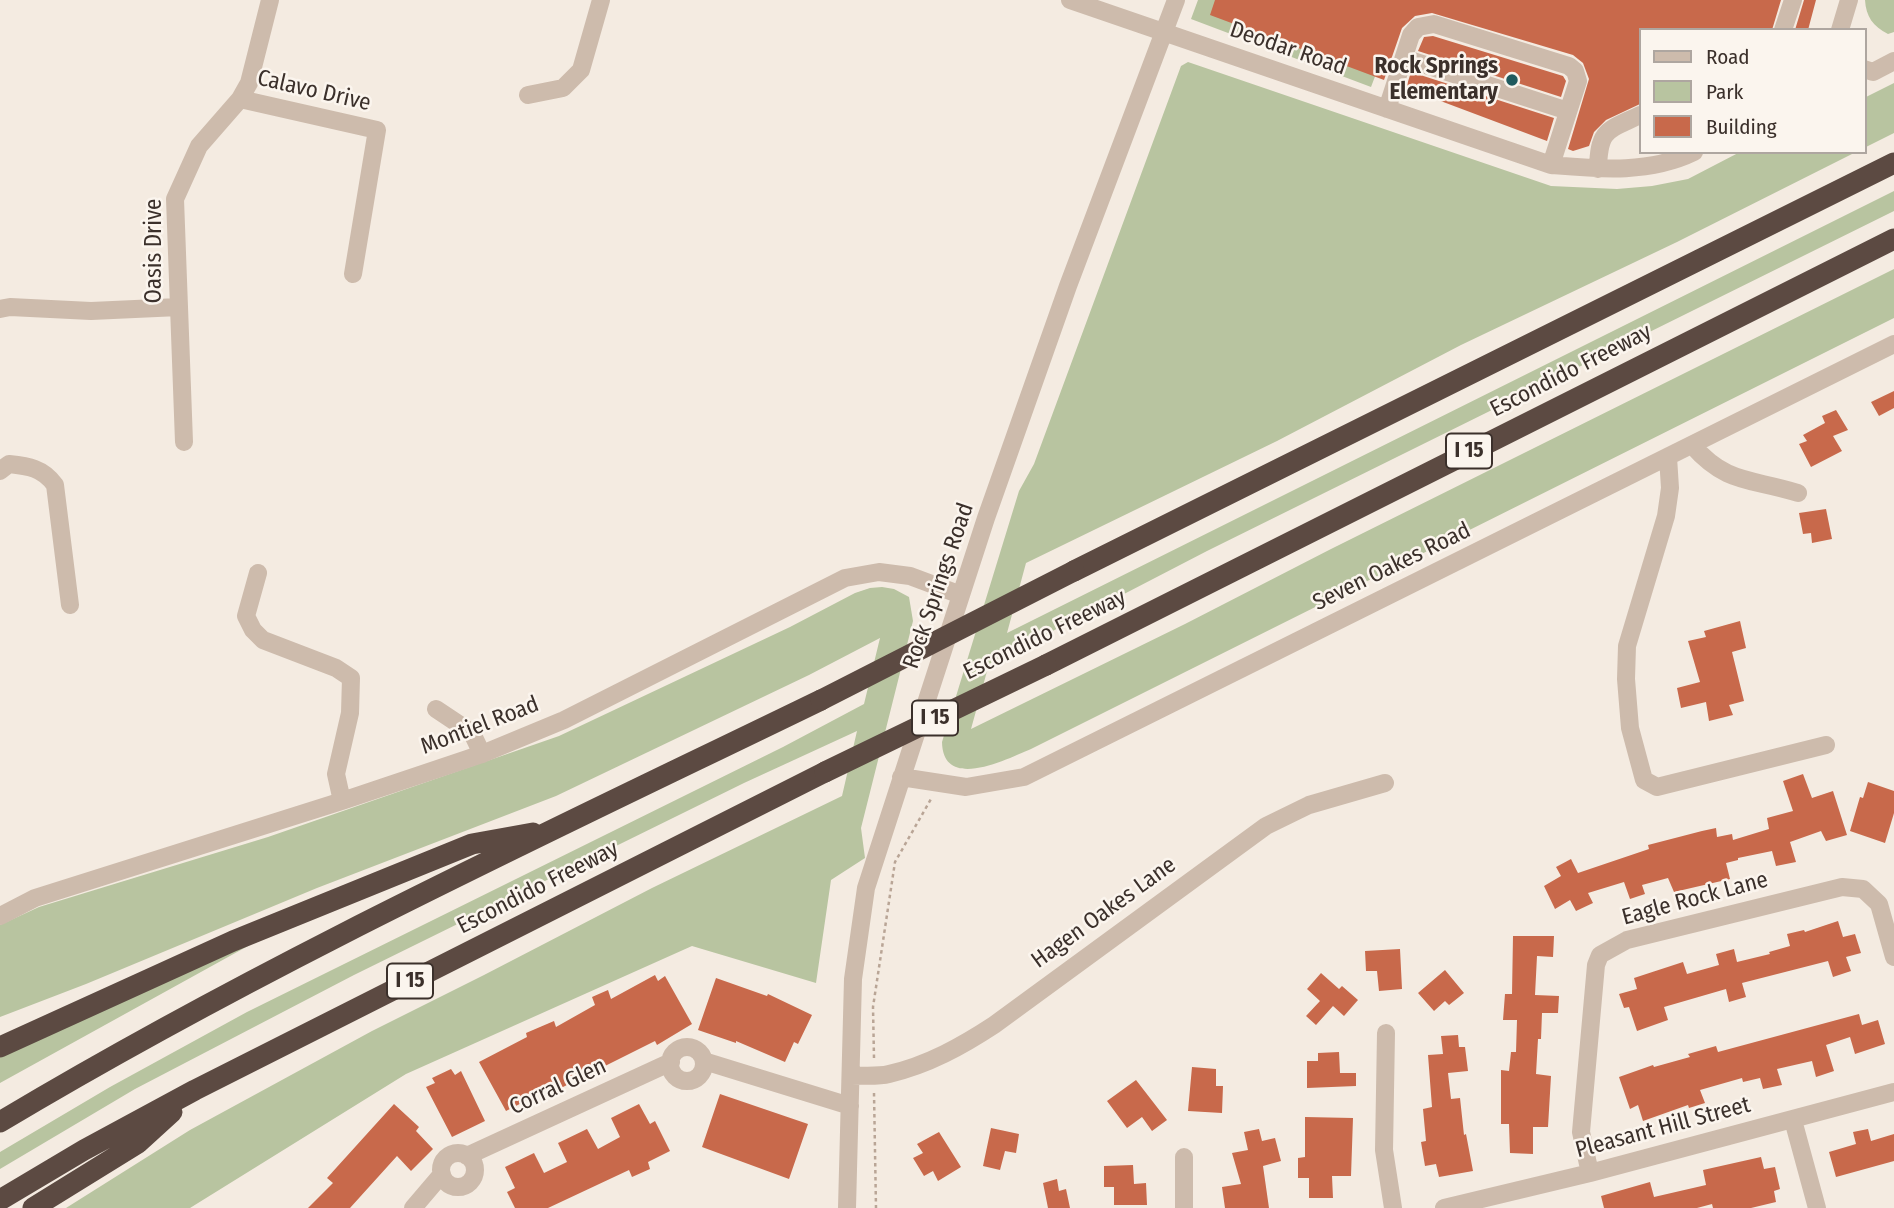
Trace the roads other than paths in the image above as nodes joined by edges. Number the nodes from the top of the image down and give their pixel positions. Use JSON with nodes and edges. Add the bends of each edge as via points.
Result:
{"nodes":[{"id":1,"x":270,"y":0,"type":"edge"},
{"id":2,"x":1070,"y":0,"type":"edge"},
{"id":3,"x":1176,"y":0,"type":"edge"},
{"id":4,"x":1793,"y":0,"type":"edge"},
{"id":5,"x":1849,"y":0,"type":"edge"},
{"id":6,"x":599,"y":1,"type":"edge"},
{"id":7,"x":1784,"y":28,"type":"edge"},
{"id":8,"x":1841,"y":28,"type":"edge"},
{"id":9,"x":1165,"y":33,"type":"junction"},
{"id":10,"x":1404,"y":58,"type":"junction"},
{"id":11,"x":1894,"y":61,"type":"edge"},
{"id":12,"x":1866,"y":70,"type":"edge"},
{"id":13,"x":528,"y":95,"type":"dead end"},
{"id":14,"x":240,"y":99,"type":"junction"},
{"id":15,"x":1387,"y":109,"type":"junction"},
{"id":16,"x":1569,"y":111,"type":"junction"},
{"id":17,"x":1638,"y":116,"type":"edge"},
{"id":18,"x":1690,"y":154,"type":"edge"},
{"id":19,"x":1894,"y":163,"type":"edge"},
{"id":20,"x":1551,"y":165,"type":"junction"},
{"id":21,"x":1598,"y":169,"type":"junction"},
{"id":22,"x":1894,"y":239,"type":"edge"},
{"id":23,"x":354,"y":274,"type":"dead end"},
{"id":24,"x":179,"y":307,"type":"junction"},
{"id":25,"x":0,"y":309,"type":"edge"},
{"id":26,"x":1894,"y":344,"type":"edge"},
{"id":27,"x":184,"y":442,"type":"dead end"},
{"id":28,"x":1692,"y":445,"type":"junction"},
{"id":29,"x":1668,"y":457,"type":"junction"},
{"id":30,"x":0,"y":471,"type":"edge"},
{"id":31,"x":1798,"y":493,"type":"dead end"},
{"id":32,"x":258,"y":573,"type":"dead end"},
{"id":33,"x":961,"y":595,"type":"junction"},
{"id":34,"x":70,"y":605,"type":"dead end"},
{"id":35,"x":436,"y":709,"type":"dead end"},
{"id":36,"x":1826,"y":745,"type":"dead end"},
{"id":37,"x":482,"y":754,"type":"junction"},
{"id":38,"x":901,"y":778,"type":"junction"},
{"id":39,"x":1385,"y":783,"type":"dead end"},
{"id":40,"x":342,"y":801,"type":"junction"},
{"id":41,"x":557,"y":828,"type":"junction"},
{"id":42,"x":0,"y":916,"type":"edge"},
{"id":43,"x":1894,"y":957,"type":"edge"},
{"id":44,"x":52,"y":1023,"type":"junction"},
{"id":45,"x":1386,"y":1033,"type":"dead end"},
{"id":46,"x":0,"y":1041,"type":"edge"},
{"id":47,"x":0,"y":1047,"type":"edge"},
{"id":48,"x":851,"y":1076,"type":"junction"},
{"id":49,"x":195,"y":1090,"type":"junction"},
{"id":50,"x":1894,"y":1092,"type":"edge"},
{"id":51,"x":850,"y":1106,"type":"junction"},
{"id":52,"x":1793,"y":1120,"type":"junction"},
{"id":53,"x":0,"y":1122,"type":"edge"},
{"id":54,"x":467,"y":1156,"type":"junction"},
{"id":55,"x":1184,"y":1157,"type":"dead end"},
{"id":56,"x":1590,"y":1173,"type":"junction"},
{"id":57,"x":442,"y":1174,"type":"junction"},
{"id":58,"x":0,"y":1200,"type":"edge"},
{"id":59,"x":33,"y":1208,"type":"edge"},
{"id":60,"x":413,"y":1208,"type":"edge"},
{"id":61,"x":847,"y":1208,"type":"edge"},
{"id":62,"x":1184,"y":1208,"type":"edge"},
{"id":63,"x":1393,"y":1208,"type":"edge"},
{"id":64,"x":1444,"y":1208,"type":"edge"},
{"id":65,"x":1817,"y":1208,"type":"edge"}],
"edges":[{"from":1,"to":14,"type":"street","name":"Oasis Drive","via":[[249,83]]},
{"from":2,"to":9,"type":"street","name":"Deodar Road"},
{"from":3,"to":9,"type":"street","name":"Rock Springs Road"},
{"from":4,"to":7,"type":"street"},
{"from":5,"to":8,"type":"street"},
{"from":6,"to":13,"type":"street","via":[[582,69],[563,88]]},
{"from":9,"to":15,"type":"street","name":"Deodar Road"},
{"from":9,"to":33,"type":"street","name":"Rock Springs Road","via":[[1068,286]]},
{"from":10,"to":15,"type":"street"},
{"from":10,"to":16,"type":"street"},
{"from":10,"to":16,"type":"street","via":[[1418,27],[1434,24],[1569,66],[1578,81]]},
{"from":11,"to":12,"type":"street","via":[[1873,72]]},
{"from":14,"to":23,"type":"street","name":"Calavo Drive","via":[[377,130]]},
{"from":14,"to":24,"type":"street","name":"Oasis Drive","via":[[199,146],[175,199]]},
{"from":15,"to":20,"type":"street","name":"Deodar Road"},
{"from":16,"to":20,"type":"street"},
{"from":17,"to":21,"type":"street","via":[[1603,135]]},
{"from":18,"to":21,"type":"street","name":"Deodar Road","via":[[1629,168]]},
{"from":19,"to":41,"type":"highway","name":"Escondido Freeway","bridge":true},
{"from":20,"to":21,"type":"street","name":"Deodar Road"},
{"from":22,"to":49,"type":"highway","name":"Escondido Freeway","number":"I 15","bridge":true},
{"from":24,"to":25,"type":"street"},
{"from":24,"to":27,"type":"street","name":"Oasis Drive"},
{"from":26,"to":28,"type":"street","name":"Seven Oakes Road"},
{"from":28,"to":29,"type":"street","name":"Seven Oakes Road"},
{"from":28,"to":31,"type":"street","via":[[1708,463],[1729,476]]},
{"from":29,"to":36,"type":"street","via":[[1666,516],[1628,646],[1630,728],[1644,780],[1657,787]]},
{"from":29,"to":38,"type":"street","name":"Seven Oakes Road","via":[[1024,777],[966,787]]},
{"from":30,"to":34,"type":"street","via":[[9,464],[33,467],[55,485]]},
{"from":32,"to":40,"type":"street","via":[[246,616],[253,630],[263,640],[351,678],[350,713],[336,774]]},
{"from":33,"to":37,"type":"street","name":"Montiel Road","via":[[910,576],[878,572],[845,578],[564,720]]},
{"from":33,"to":38,"type":"street","name":"Rock Springs Road"},
{"from":35,"to":37,"type":"street","via":[[472,733]]},
{"from":37,"to":40,"type":"street","name":"Montiel Road"},
{"from":38,"to":48,"type":"street","name":"Rock Springs Road","via":[[866,888],[858,933]]},
{"from":39,"to":48,"type":"street","name":"Hagen Oakes Lane","via":[[1309,805],[1266,826],[954,1050],[887,1074]]},
{"from":40,"to":42,"type":"street","name":"Montiel Road","via":[[35,898]]},
{"from":41,"to":44,"type":"highway","via":[[472,844],[233,941]]},
{"from":41,"to":53,"type":"highway","name":"Escondido Freeway","via":[[187,1016]]},
{"from":43,"to":56,"type":"street","name":"Eagle Rock Lane","via":[[1879,904],[1863,889],[1842,887],[1627,940],[1600,955],[1581,1132]]},
{"from":44,"to":46,"type":"highway"},
{"from":44,"to":47,"type":"highway"},
{"from":45,"to":63,"type":"street","via":[[1384,1150]]},
{"from":48,"to":51,"type":"street","name":"Rock Springs Road"},
{"from":49,"to":58,"type":"highway","name":"Escondido Freeway","number":"I 15"},
{"from":49,"to":59,"type":"highway","via":[[138,1143]]},
{"from":50,"to":52,"type":"street","name":"Pleasant Hill Street"},
{"from":51,"to":54,"type":"street","name":"Corral Glen","via":[[704,1061],[700,1076],[685,1081],[673,1072],[671,1062]]},
{"from":51,"to":61,"type":"street","name":"Rock Springs Road"},
{"from":52,"to":56,"type":"street","name":"Pleasant Hill Street"},
{"from":52,"to":65,"type":"street"},
{"from":54,"to":57,"type":"street","name":"Corral Glen","via":[[450,1155]]},
{"from":54,"to":57,"type":"street","via":[[474,1171],[467,1184],[452,1186]]},
{"from":55,"to":62,"type":"street"},
{"from":56,"to":64,"type":"street","name":"Pleasant Hill Street"},
{"from":57,"to":60,"type":"street","name":"Corral Glen"}]}
